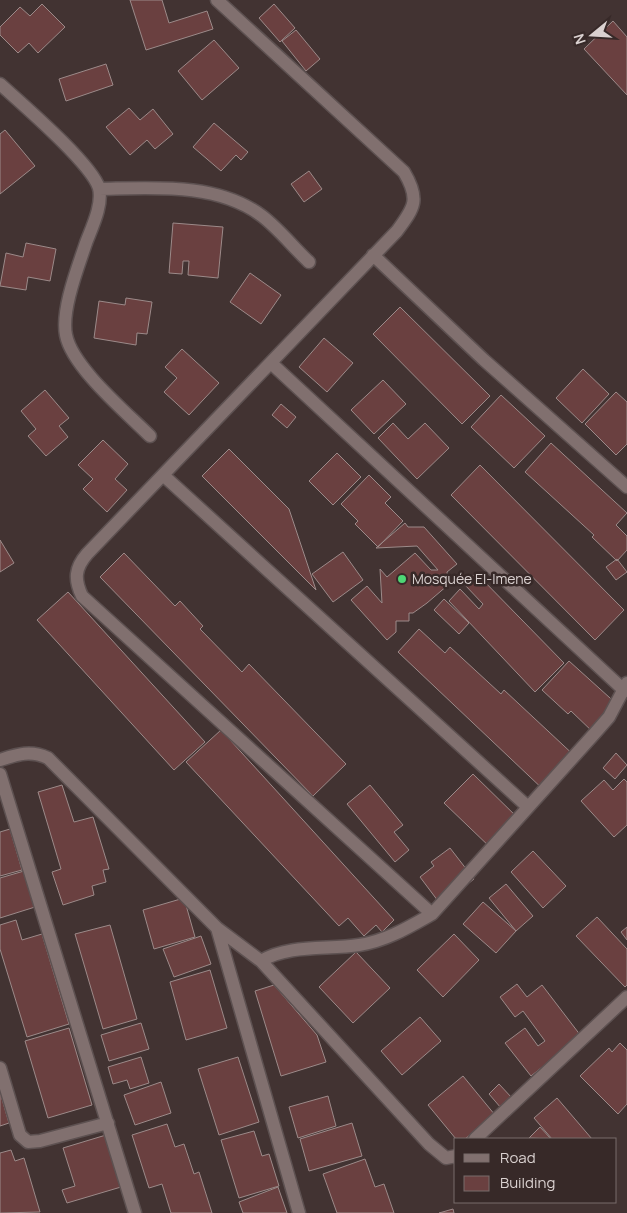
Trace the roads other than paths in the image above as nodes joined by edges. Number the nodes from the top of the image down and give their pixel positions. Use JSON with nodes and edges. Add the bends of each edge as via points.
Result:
{"nodes":[{"id":1,"x":217,"y":0,"type":"edge"},
{"id":2,"x":0,"y":84,"type":"edge"},
{"id":3,"x":99,"y":189,"type":"junction"},
{"id":4,"x":373,"y":255,"type":"junction"},
{"id":5,"x":308,"y":262,"type":"dead end"},
{"id":6,"x":271,"y":363,"type":"junction"},
{"id":7,"x":150,"y":436,"type":"dead end"},
{"id":8,"x":163,"y":476,"type":"junction"},
{"id":9,"x":627,"y":487,"type":"edge"},
{"id":10,"x":626,"y":687,"type":"edge"},
{"id":11,"x":0,"y":760,"type":"edge"},
{"id":12,"x":0,"y":774,"type":"edge"},
{"id":13,"x":528,"y":807,"type":"junction"},
{"id":14,"x":432,"y":914,"type":"junction"},
{"id":15,"x":217,"y":928,"type":"junction"},
{"id":16,"x":261,"y":960,"type":"junction"},
{"id":17,"x":627,"y":997,"type":"edge"},
{"id":18,"x":0,"y":1068,"type":"edge"},
{"id":19,"x":108,"y":1123,"type":"junction"},
{"id":20,"x":476,"y":1138,"type":"edge"},
{"id":21,"x":454,"y":1156,"type":"edge"},
{"id":22,"x":135,"y":1213,"type":"edge"},
{"id":23,"x":299,"y":1213,"type":"edge"}],
"edges":[{"from":1,"to":4,"type":"street","via":[[404,172],[414,193],[411,212]]},
{"from":2,"to":3,"type":"street","via":[[62,142],[92,176]]},
{"from":3,"to":5,"type":"street","via":[[201,191],[232,200],[262,216]]},
{"from":3,"to":7,"type":"street","via":[[97,212],[66,313],[66,335],[73,354],[86,370]]},
{"from":4,"to":6,"type":"street"},
{"from":4,"to":9,"type":"street","via":[[484,360]]},
{"from":6,"to":8,"type":"street"},
{"from":6,"to":10,"type":"street"},
{"from":8,"to":13,"type":"street"},
{"from":8,"to":14,"type":"street","via":[[79,564],[76,575],[82,596]]},
{"from":10,"to":13,"type":"street","via":[[604,722]]},
{"from":11,"to":15,"type":"street","via":[[28,752],[48,758]]},
{"from":12,"to":19,"type":"street"},
{"from":13,"to":14,"type":"street"},
{"from":14,"to":16,"type":"street","via":[[400,933],[362,945],[284,952]]},
{"from":15,"to":16,"type":"street"},
{"from":15,"to":23,"type":"street"},
{"from":16,"to":21,"type":"street","via":[[429,1144],[446,1158]]},
{"from":17,"to":20,"type":"street"},
{"from":18,"to":19,"type":"street","via":[[20,1135],[28,1142]]},
{"from":19,"to":22,"type":"street"}]}
